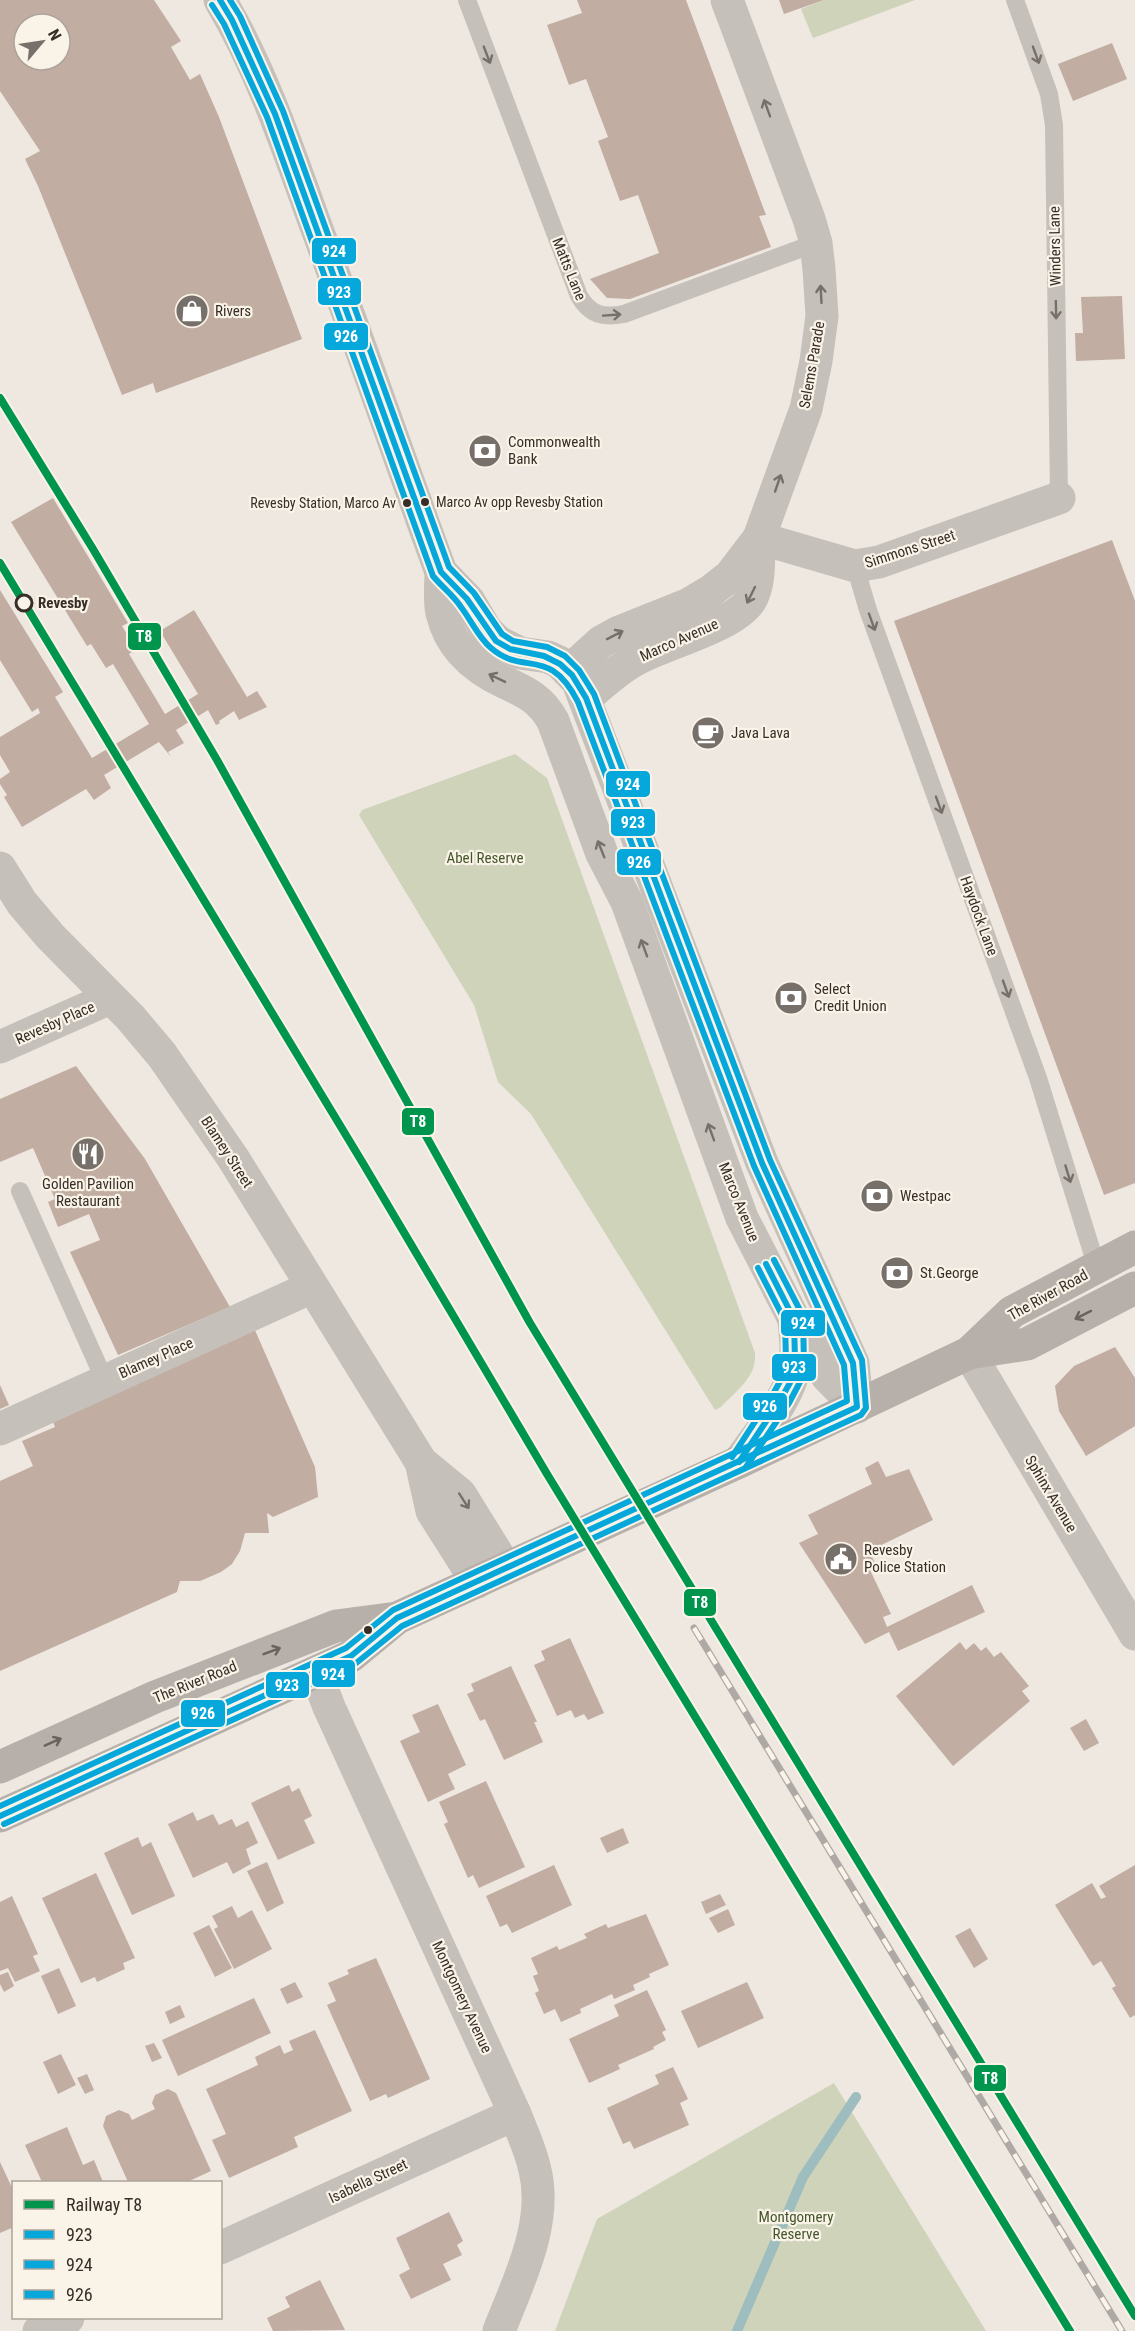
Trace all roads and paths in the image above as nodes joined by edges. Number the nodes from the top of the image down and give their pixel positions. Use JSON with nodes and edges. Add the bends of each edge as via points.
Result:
{"nodes":[{"id":1,"x":220,"y":0,"type":"edge"},
{"id":2,"x":467,"y":0,"type":"edge"},
{"id":3,"x":727,"y":0,"type":"edge"},
{"id":4,"x":1015,"y":0,"type":"edge"},
{"id":5,"x":816,"y":243,"type":"junction"},
{"id":6,"x":1059,"y":498,"type":"joint"},
{"id":7,"x":759,"y":538,"type":"junction"},
{"id":8,"x":855,"y":566,"type":"junction"},
{"id":9,"x":441,"y":572,"type":"junction"},
{"id":10,"x":578,"y":684,"type":"junction"},
{"id":11,"x":546,"y":708,"type":"junction"},
{"id":12,"x":0,"y":868,"type":"edge"},
{"id":13,"x":110,"y":998,"type":"junction"},
{"id":14,"x":0,"y":1047,"type":"edge"},
{"id":15,"x":20,"y":1191,"type":"dead end"},
{"id":16,"x":1135,"y":1246,"type":"edge"},
{"id":17,"x":1097,"y":1268,"type":"junction"},
{"id":18,"x":312,"y":1287,"type":"junction"},
{"id":19,"x":1135,"y":1288,"type":"edge"},
{"id":20,"x":794,"y":1319,"type":"junction"},
{"id":21,"x":969,"y":1353,"type":"junction"},
{"id":22,"x":105,"y":1381,"type":"junction"},
{"id":23,"x":857,"y":1407,"type":"junction"},
{"id":24,"x":0,"y":1429,"type":"edge"},
{"id":25,"x":739,"y":1462,"type":"junction"},
{"id":26,"x":492,"y":1575,"type":"junction"},
{"id":27,"x":397,"y":1618,"type":"junction"},
{"id":28,"x":1135,"y":1634,"type":"edge"},
{"id":29,"x":316,"y":1673,"type":"junction"},
{"id":30,"x":0,"y":1767,"type":"edge"},
{"id":31,"x":0,"y":1816,"type":"edge"},
{"id":32,"x":515,"y":2114,"type":"junction"},
{"id":33,"x":222,"y":2247,"type":"edge"},
{"id":34,"x":66,"y":2319,"type":"edge"},
{"id":35,"x":39,"y":2331,"type":"edge"},
{"id":36,"x":499,"y":2331,"type":"edge"}],
"edges":[{"from":1,"to":9,"type":"street","name":"Marco Avenue","via":[[275,114]]},
{"from":2,"to":5,"type":"lane","name":"Matts Lane","one_way":true,"via":[[579,296],[594,314],[624,314]]},
{"from":5,"to":3,"type":"street","name":"Selems Parade","one_way":true},
{"from":4,"to":6,"type":"lane","name":"Winders Lane","one_way":true,"via":[[1049,94],[1054,125]]},
{"from":7,"to":5,"type":"street","name":"Selems Parade","one_way":true,"via":[[806,409],[816,361],[822,316]]},
{"from":6,"to":8,"type":"street","name":"Simmons Street","via":[[879,562]]},
{"from":7,"to":8,"type":"street","name":"Simmons Street"},
{"from":7,"to":10,"type":"street","name":"Marco Avenue","via":[[756,589],[749,602],[734,615],[621,669]]},
{"from":8,"to":17,"type":"lane","name":"Haydock Lane","one_way":true,"via":[[1038,1078]]},
{"from":9,"to":10,"type":"street","name":"Marco Avenue","via":[[498,642],[520,653],[548,657]]},
{"from":11,"to":9,"type":"street","name":"Marco Avenue","one_way":true,"via":[[526,692],[488,674],[458,650],[441,612]]},
{"from":10,"to":11,"type":"street","name":"Marco Avenue"},
{"from":10,"to":23,"type":"street","via":[[762,1163],[854,1363]]},
{"from":20,"to":11,"type":"street","name":"Marco Avenue","one_way":true,"via":[[742,1218],[627,902],[602,854]]},
{"from":12,"to":13,"type":"street","name":"Blamey Street","via":[[22,903]]},
{"from":13,"to":14,"type":"street","name":"Revesby Place"},
{"from":13,"to":18,"type":"street","name":"Blamey Street","via":[[162,1055],[233,1158]]},
{"from":15,"to":22,"type":"lane"},
{"from":16,"to":17,"type":"main road","name":"The River Road"},
{"from":17,"to":21,"type":"main road","name":"The River Road","via":[[1012,1312]]},
{"from":18,"to":22,"type":"street","name":"Blamey Place"},
{"from":18,"to":26,"type":"street","name":"Blamey Street","via":[[421,1462],[460,1494]]},
{"from":19,"to":21,"type":"main road","name":"The River Road","one_way":true,"via":[[1028,1344]]},
{"from":20,"to":23,"type":"street","name":"Marco Avenue","via":[[827,1376]]},
{"from":20,"to":25,"type":"street","via":[[792,1379]]},
{"from":21,"to":23,"type":"main road","name":"The River Road"},
{"from":21,"to":28,"type":"street","name":"Sphinx Avenue"},
{"from":22,"to":24,"type":"street","name":"Blamey Place"},
{"from":23,"to":25,"type":"main road","name":"The River Road"},
{"from":25,"to":26,"type":"main road","name":"The River Road"},
{"from":26,"to":27,"type":"main road","name":"The River Road"},
{"from":27,"to":29,"type":"main road","name":"The River Road","via":[[351,1656]]},
{"from":30,"to":27,"type":"main road","name":"The River Road","one_way":true,"via":[[155,1697],[336,1626]]},
{"from":29,"to":31,"type":"main road","name":"The River Road"},
{"from":29,"to":32,"type":"street","name":"Montgomery Avenue"},
{"from":32,"to":33,"type":"street","name":"Isabella Street"},
{"from":32,"to":36,"type":"street","name":"Montgomery Avenue","via":[[536,2170],[539,2200],[526,2259]]},
{"from":34,"to":35,"type":"street"}]}
